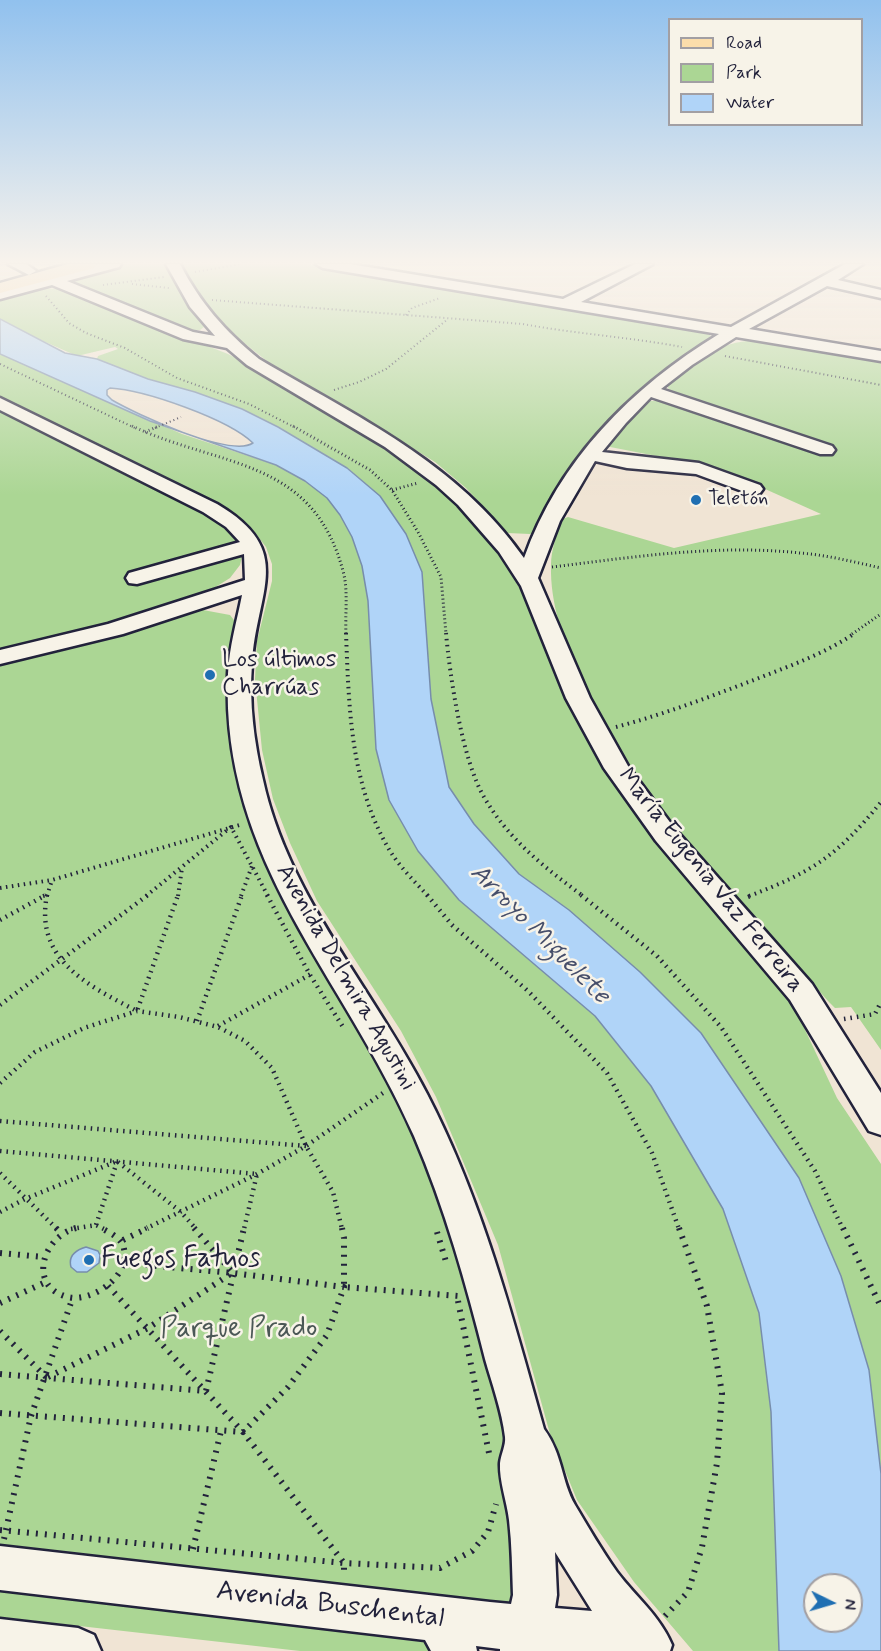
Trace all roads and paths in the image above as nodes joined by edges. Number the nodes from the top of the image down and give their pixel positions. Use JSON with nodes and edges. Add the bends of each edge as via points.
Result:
{"nodes":[{"id":1,"x":107,"y":341,"type":"edge"},
{"id":2,"x":215,"y":341,"type":"edge"},
{"id":3,"x":228,"y":341,"type":"edge"},
{"id":4,"x":421,"y":341,"type":"edge"},
{"id":5,"x":650,"y":341,"type":"edge"},
{"id":6,"x":721,"y":341,"type":"edge"},
{"id":7,"x":790,"y":341,"type":"edge"},
{"id":8,"x":231,"y":344,"type":"junction"},
{"id":9,"x":704,"y":352,"type":"junction"},
{"id":10,"x":881,"y":356,"type":"edge"},
{"id":11,"x":0,"y":364,"type":"edge"},
{"id":12,"x":881,"y":385,"type":"edge"},
{"id":13,"x":649,"y":391,"type":"junction"},
{"id":14,"x":310,"y":396,"type":"junction"},
{"id":15,"x":0,"y":403,"type":"edge"},
{"id":16,"x":181,"y":417,"type":"dead end"},
{"id":17,"x":146,"y":432,"type":"junction"},
{"id":18,"x":826,"y":450,"type":"dead end"},
{"id":19,"x":590,"y":455,"type":"junction"},
{"id":20,"x":753,"y":489,"type":"dead end"},
{"id":21,"x":252,"y":545,"type":"junction"},
{"id":22,"x":881,"y":568,"type":"edge"},
{"id":23,"x":529,"y":574,"type":"junction"},
{"id":24,"x":136,"y":578,"type":"dead end"},
{"id":25,"x":255,"y":584,"type":"junction"},
{"id":26,"x":881,"y":614,"type":"edge"},
{"id":27,"x":0,"y":657,"type":"edge"},
{"id":28,"x":595,"y":732,"type":"junction"},
{"id":29,"x":881,"y":802,"type":"edge"},
{"id":30,"x":260,"y":819,"type":"junction"},
{"id":31,"x":231,"y":827,"type":"junction"},
{"id":32,"x":252,"y":866,"type":"junction"},
{"id":33,"x":182,"y":868,"type":"junction"},
{"id":34,"x":52,"y":880,"type":"junction"},
{"id":35,"x":0,"y":888,"type":"edge"},
{"id":36,"x":46,"y":895,"type":"junction"},
{"id":37,"x":726,"y":906,"type":"junction"},
{"id":38,"x":0,"y":920,"type":"edge"},
{"id":39,"x":61,"y":963,"type":"junction"},
{"id":40,"x":322,"y":970,"type":"junction"},
{"id":41,"x":881,"y":1002,"type":"edge"},
{"id":42,"x":0,"y":1005,"type":"edge"},
{"id":43,"x":136,"y":1011,"type":"junction"},
{"id":44,"x":875,"y":1014,"type":"junction"},
{"id":45,"x":881,"y":1015,"type":"edge"},
{"id":46,"x":197,"y":1021,"type":"junction"},
{"id":47,"x":822,"y":1022,"type":"junction"},
{"id":48,"x":218,"y":1027,"type":"junction"},
{"id":49,"x":347,"y":1034,"type":"dead end"},
{"id":50,"x":378,"y":1082,"type":"dead end"},
{"id":51,"x":0,"y":1083,"type":"edge"},
{"id":52,"x":384,"y":1092,"type":"junction"},
{"id":53,"x":389,"y":1102,"type":"dead end"},
{"id":54,"x":0,"y":1121,"type":"edge"},
{"id":55,"x":881,"y":1121,"type":"edge"},
{"id":56,"x":306,"y":1146,"type":"junction"},
{"id":57,"x":0,"y":1151,"type":"edge"},
{"id":58,"x":117,"y":1161,"type":"junction"},
{"id":59,"x":0,"y":1173,"type":"edge"},
{"id":60,"x":257,"y":1174,"type":"junction"},
{"id":61,"x":25,"y":1199,"type":"junction"},
{"id":62,"x":0,"y":1212,"type":"edge"},
{"id":63,"x":181,"y":1212,"type":"junction"},
{"id":64,"x":96,"y":1225,"type":"junction"},
{"id":65,"x":436,"y":1228,"type":"dead end"},
{"id":66,"x":61,"y":1233,"type":"junction"},
{"id":67,"x":123,"y":1240,"type":"junction"},
{"id":68,"x":0,"y":1253,"type":"edge"},
{"id":69,"x":44,"y":1257,"type":"junction"},
{"id":70,"x":125,"y":1263,"type":"junction"},
{"id":71,"x":233,"y":1273,"type":"junction"},
{"id":72,"x":450,"y":1274,"type":"dead end"},
{"id":73,"x":46,"y":1282,"type":"junction"},
{"id":74,"x":453,"y":1285,"type":"dead end"},
{"id":75,"x":108,"y":1286,"type":"junction"},
{"id":76,"x":344,"y":1287,"type":"junction"},
{"id":77,"x":457,"y":1296,"type":"junction"},
{"id":78,"x":73,"y":1297,"type":"junction"},
{"id":79,"x":0,"y":1303,"type":"edge"},
{"id":80,"x":881,"y":1307,"type":"edge"},
{"id":81,"x":148,"y":1328,"type":"junction"},
{"id":82,"x":0,"y":1331,"type":"edge"},
{"id":83,"x":0,"y":1374,"type":"edge"},
{"id":84,"x":46,"y":1378,"type":"junction"},
{"id":85,"x":206,"y":1391,"type":"junction"},
{"id":86,"x":0,"y":1413,"type":"edge"},
{"id":87,"x":31,"y":1416,"type":"junction"},
{"id":88,"x":221,"y":1431,"type":"junction"},
{"id":89,"x":243,"y":1432,"type":"junction"},
{"id":90,"x":526,"y":1439,"type":"junction"},
{"id":91,"x":491,"y":1464,"type":"dead end"},
{"id":92,"x":498,"y":1497,"type":"dead end"},
{"id":93,"x":2,"y":1543,"type":"edge"},
{"id":94,"x":193,"y":1549,"type":"junction"},
{"id":95,"x":0,"y":1551,"type":"edge"},
{"id":96,"x":344,"y":1563,"type":"junction"},
{"id":97,"x":346,"y":1607,"type":"junction"},
{"id":98,"x":443,"y":1634,"type":"edge"},
{"id":99,"x":525,"y":1640,"type":"edge"},
{"id":100,"x":0,"y":1642,"type":"edge"},
{"id":101,"x":649,"y":1645,"type":"edge"},
{"id":102,"x":78,"y":1651,"type":"edge"}],
"edges":[{"from":1,"to":80,"type":"path","via":[[177,378],[249,404],[301,430],[370,470],[392,490],[441,577],[449,665],[468,757],[483,796],[508,832],[540,866],[657,956],[721,1027],[815,1171]]},
{"from":2,"to":8,"type":"street"},
{"from":3,"to":8,"type":"street","name":"María Eugenia Vaz Ferreira"},
{"from":4,"to":14,"type":"path","via":[[386,369],[359,382]]},
{"from":5,"to":9,"type":"path"},
{"from":6,"to":9,"type":"street"},
{"from":7,"to":10,"type":"street"},
{"from":8,"to":14,"type":"street","name":"María Eugenia Vaz Ferreira"},
{"from":9,"to":12,"type":"path"},
{"from":9,"to":13,"type":"street"},
{"from":11,"to":17,"type":"path"},
{"from":13,"to":18,"type":"street"},
{"from":13,"to":19,"type":"street"},
{"from":14,"to":23,"type":"street","name":"María Eugenia Vaz Ferreira","via":[[439,477]]},
{"from":15,"to":21,"type":"street","via":[[210,508],[237,526]]},
{"from":16,"to":17,"type":"path"},
{"from":17,"to":101,"type":"path","via":[[262,471],[293,489],[314,509],[344,576],[349,716],[360,782],[372,818],[391,853],[452,925],[528,991],[607,1073],[652,1153],[707,1306],[722,1393],[717,1463],[702,1547],[688,1592]]},
{"from":19,"to":20,"type":"street","via":[[699,469]]},
{"from":19,"to":23,"type":"street","via":[[557,508]]},
{"from":21,"to":24,"type":"street"},
{"from":21,"to":25,"type":"street","name":"Avenida Delmira Agustini","via":[[257,568]]},
{"from":22,"to":23,"type":"path","via":[[819,554],[746,548]]},
{"from":23,"to":28,"type":"street","name":"María Eugenia Vaz Ferreira","via":[[561,659]]},
{"from":25,"to":27,"type":"street","via":[[115,629]]},
{"from":25,"to":30,"type":"street","name":"Avenida Delmira Agustini","via":[[241,657],[239,697],[242,739]]},
{"from":26,"to":28,"type":"path","via":[[840,643],[794,664],[671,712]]},
{"from":28,"to":37,"type":"street","name":"María Eugenia Vaz Ferreira","via":[[648,812]]},
{"from":29,"to":37,"type":"path","via":[[829,858],[779,885]]},
{"from":30,"to":31,"type":"path"},
{"from":30,"to":40,"type":"street","name":"Avenida Delmira Agustini","via":[[304,916]]},
{"from":31,"to":32,"type":"path"},
{"from":31,"to":33,"type":"path"},
{"from":31,"to":34,"type":"path"},
{"from":32,"to":40,"type":"path"},
{"from":32,"to":46,"type":"path"},
{"from":33,"to":39,"type":"path"},
{"from":33,"to":43,"type":"path","via":[[177,900]]},
{"from":34,"to":35,"type":"path"},
{"from":34,"to":36,"type":"path"},
{"from":36,"to":38,"type":"path"},
{"from":36,"to":39,"type":"path","via":[[45,921],[50,944]]},
{"from":37,"to":47,"type":"street","name":"María Eugenia Vaz Ferreira"},
{"from":39,"to":42,"type":"path"},
{"from":39,"to":43,"type":"path","via":[[85,984]]},
{"from":40,"to":48,"type":"path"},
{"from":40,"to":49,"type":"path"},
{"from":40,"to":90,"type":"street","name":"Avenida Delmira Agustini","via":[[409,1090],[440,1157],[489,1298]]},
{"from":41,"to":44,"type":"path"},
{"from":43,"to":46,"type":"path"},
{"from":43,"to":51,"type":"path","via":[[84,1028],[35,1052]]},
{"from":44,"to":45,"type":"path"},
{"from":44,"to":47,"type":"path"},
{"from":46,"to":48,"type":"path"},
{"from":47,"to":55,"type":"street","name":"María Eugenia Vaz Ferreira"},
{"from":48,"to":56,"type":"path","via":[[245,1041],[272,1068]]},
{"from":50,"to":52,"type":"path"},
{"from":52,"to":53,"type":"path"},
{"from":52,"to":56,"type":"path"},
{"from":54,"to":56,"type":"path"},
{"from":56,"to":60,"type":"path"},
{"from":56,"to":76,"type":"path","via":[[333,1192],[344,1238]]},
{"from":57,"to":58,"type":"path"},
{"from":58,"to":60,"type":"path"},
{"from":58,"to":61,"type":"path"},
{"from":58,"to":63,"type":"path"},
{"from":58,"to":64,"type":"path"},
{"from":59,"to":61,"type":"path"},
{"from":60,"to":63,"type":"path"},
{"from":60,"to":71,"type":"path"},
{"from":61,"to":62,"type":"path"},
{"from":61,"to":66,"type":"path"},
{"from":63,"to":67,"type":"path"},
{"from":63,"to":71,"type":"path"},
{"from":64,"to":66,"type":"path"},
{"from":64,"to":67,"type":"path","via":[[112,1230]]},
{"from":65,"to":72,"type":"path"},
{"from":66,"to":69,"type":"path"},
{"from":67,"to":70,"type":"path"},
{"from":68,"to":69,"type":"path"},
{"from":69,"to":73,"type":"path","via":[[42,1270]]},
{"from":70,"to":71,"type":"path"},
{"from":70,"to":75,"type":"path"},
{"from":71,"to":76,"type":"path"},
{"from":71,"to":81,"type":"path"},
{"from":71,"to":85,"type":"path"},
{"from":73,"to":78,"type":"path","via":[[57,1293]]},
{"from":73,"to":79,"type":"path"},
{"from":74,"to":77,"type":"path"},
{"from":75,"to":78,"type":"path"},
{"from":75,"to":81,"type":"path"},
{"from":76,"to":77,"type":"path"},
{"from":76,"to":89,"type":"path","via":[[327,1335],[288,1387]]},
{"from":77,"to":91,"type":"path"},
{"from":78,"to":84,"type":"path"},
{"from":81,"to":84,"type":"path"},
{"from":81,"to":85,"type":"path"},
{"from":82,"to":84,"type":"path"},
{"from":83,"to":84,"type":"path"},
{"from":84,"to":85,"type":"path"},
{"from":84,"to":87,"type":"path"},
{"from":85,"to":89,"type":"path"},
{"from":86,"to":87,"type":"path"},
{"from":87,"to":88,"type":"path"},
{"from":87,"to":93,"type":"path"},
{"from":88,"to":89,"type":"path"},
{"from":88,"to":94,"type":"path"},
{"from":89,"to":96,"type":"path"},
{"from":90,"to":99,"type":"street","name":"Avenida Delmira Agustini","via":[[521,1463],[531,1521],[535,1595]]},
{"from":90,"to":101,"type":"street","name":"Avenida Delmira Agustini","via":[[539,1457],[555,1512],[601,1587]]},
{"from":92,"to":96,"type":"path","via":[[488,1532],[478,1545],[440,1568]]},
{"from":93,"to":94,"type":"path"},
{"from":93,"to":95,"type":"path"},
{"from":93,"to":97,"type":"street","name":"Avenida Buschental"},
{"from":94,"to":96,"type":"path"},
{"from":96,"to":97,"type":"path"},
{"from":97,"to":98,"type":"street","name":"Avenida Buschental"},
{"from":98,"to":99,"type":"street","name":"Avenida Buschental"},
{"from":99,"to":101,"type":"street","name":"Avenida Buschental"},
{"from":100,"to":102,"type":"street"}]}
